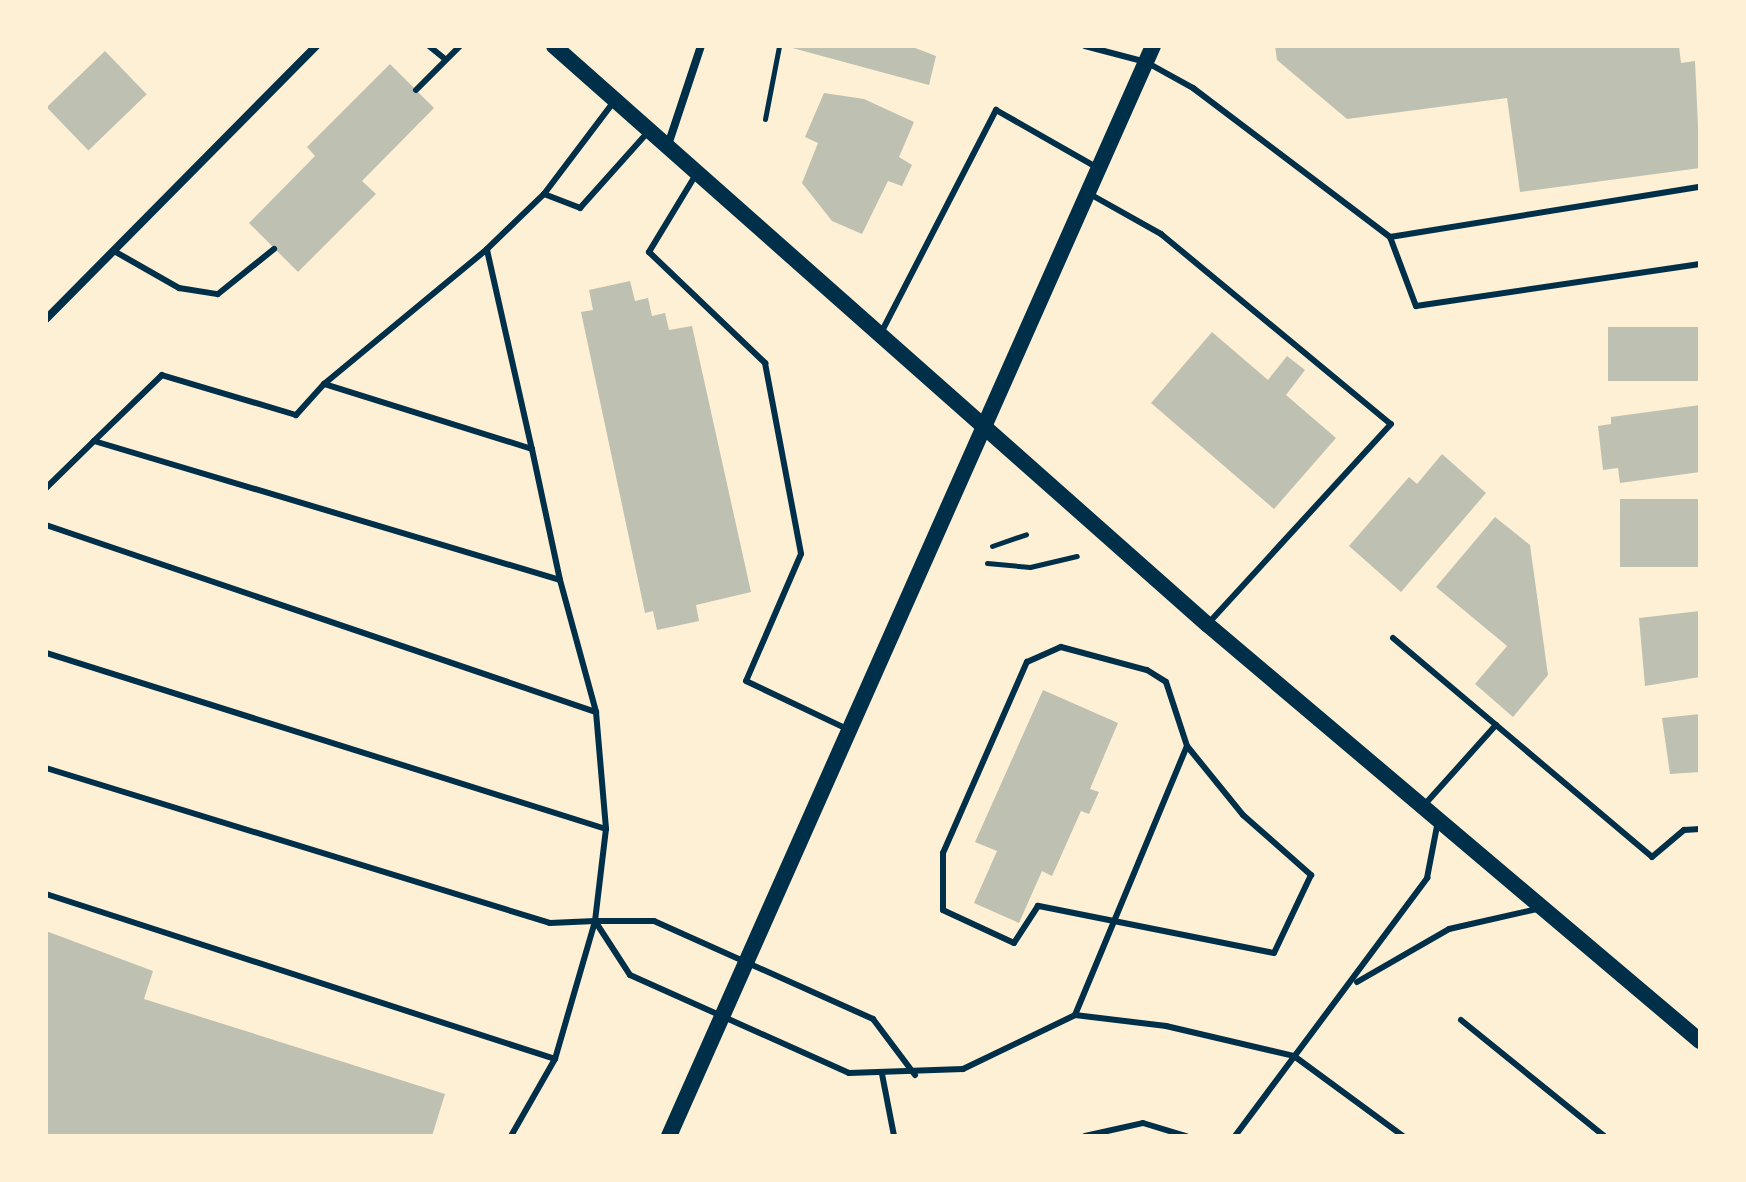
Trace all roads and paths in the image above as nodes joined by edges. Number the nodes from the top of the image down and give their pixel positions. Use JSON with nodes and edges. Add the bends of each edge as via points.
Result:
{"nodes":[{"id":1,"x":316,"y":46,"type":"edge"},
{"id":2,"x":429,"y":46,"type":"edge"},
{"id":3,"x":460,"y":46,"type":"edge"},
{"id":4,"x":554,"y":46,"type":"edge"},
{"id":5,"x":701,"y":46,"type":"edge"},
{"id":6,"x":779,"y":46,"type":"edge"},
{"id":7,"x":1085,"y":46,"type":"edge"},
{"id":8,"x":1153,"y":46,"type":"edge"},
{"id":9,"x":444,"y":58,"type":"junction"},
{"id":10,"x":1146,"y":62,"type":"junction"},
{"id":11,"x":416,"y":90,"type":"dead end"},
{"id":12,"x":615,"y":100,"type":"junction"},
{"id":13,"x":765,"y":119,"type":"dead end"},
{"id":14,"x":649,"y":131,"type":"junction"},
{"id":15,"x":668,"y":145,"type":"junction"},
{"id":16,"x":1099,"y":169,"type":"junction"},
{"id":17,"x":697,"y":173,"type":"junction"},
{"id":18,"x":1700,"y":187,"type":"edge"},
{"id":19,"x":1088,"y":193,"type":"junction"},
{"id":20,"x":544,"y":194,"type":"junction"},
{"id":21,"x":1390,"y":237,"type":"junction"},
{"id":22,"x":274,"y":249,"type":"dead end"},
{"id":23,"x":487,"y":249,"type":"junction"},
{"id":24,"x":114,"y":251,"type":"junction"},
{"id":25,"x":1700,"y":264,"type":"edge"},
{"id":26,"x":46,"y":319,"type":"edge"},
{"id":27,"x":880,"y":336,"type":"junction"},
{"id":28,"x":324,"y":384,"type":"junction"},
{"id":29,"x":985,"y":428,"type":"junction"},
{"id":30,"x":94,"y":441,"type":"junction"},
{"id":31,"x":532,"y":449,"type":"junction"},
{"id":32,"x":46,"y":488,"type":"edge"},
{"id":33,"x":46,"y":525,"type":"edge"},
{"id":34,"x":1026,"y":534,"type":"dead end"},
{"id":35,"x":992,"y":546,"type":"dead end"},
{"id":36,"x":1077,"y":556,"type":"dead end"},
{"id":37,"x":987,"y":563,"type":"dead end"},
{"id":38,"x":560,"y":580,"type":"junction"},
{"id":39,"x":1208,"y":625,"type":"junction"},
{"id":40,"x":1393,"y":638,"type":"dead end"},
{"id":41,"x":46,"y":653,"type":"edge"},
{"id":42,"x":596,"y":712,"type":"junction"},
{"id":43,"x":1496,"y":725,"type":"junction"},
{"id":44,"x":852,"y":731,"type":"junction"},
{"id":45,"x":1187,"y":746,"type":"junction"},
{"id":46,"x":46,"y":768,"type":"edge"},
{"id":47,"x":1426,"y":803,"type":"junction"},
{"id":48,"x":1439,"y":815,"type":"junction"},
{"id":49,"x":606,"y":829,"type":"junction"},
{"id":50,"x":1700,"y":829,"type":"edge"},
{"id":51,"x":46,"y":894,"type":"edge"},
{"id":52,"x":1541,"y":909,"type":"junction"},
{"id":53,"x":595,"y":921,"type":"junction"},
{"id":54,"x":1109,"y":923,"type":"junction"},
{"id":55,"x":747,"y":963,"type":"junction"},
{"id":56,"x":1354,"y":984,"type":"junction"},
{"id":57,"x":1075,"y":1015,"type":"junction"},
{"id":58,"x":723,"y":1016,"type":"junction"},
{"id":59,"x":1461,"y":1020,"type":"dead end"},
{"id":60,"x":1700,"y":1041,"type":"edge"},
{"id":61,"x":1294,"y":1056,"type":"junction"},
{"id":62,"x":555,"y":1059,"type":"junction"},
{"id":63,"x":882,"y":1074,"type":"junction"},
{"id":64,"x":915,"y":1075,"type":"junction"},
{"id":65,"x":1390,"y":1126,"type":"junction"},
{"id":66,"x":511,"y":1136,"type":"edge"},
{"id":67,"x":669,"y":1136,"type":"edge"},
{"id":68,"x":894,"y":1136,"type":"edge"},
{"id":69,"x":1085,"y":1136,"type":"edge"},
{"id":70,"x":1186,"y":1136,"type":"edge"},
{"id":71,"x":1235,"y":1136,"type":"edge"},
{"id":72,"x":1383,"y":1136,"type":"edge"},
{"id":73,"x":1403,"y":1136,"type":"edge"},
{"id":74,"x":1604,"y":1136,"type":"edge"}],
"edges":[{"from":1,"to":24,"type":"street"},
{"from":2,"to":9,"type":"lane"},
{"from":3,"to":9,"type":"lane"},
{"from":4,"to":12,"type":"main road"},
{"from":5,"to":15,"type":"street"},
{"from":6,"to":13,"type":"path"},
{"from":7,"to":10,"type":"lane"},
{"from":8,"to":10,"type":"main road"},
{"from":9,"to":11,"type":"lane"},
{"from":10,"to":16,"type":"main road"},
{"from":10,"to":21,"type":"lane","via":[[1193,88]]},
{"from":12,"to":14,"type":"main road"},
{"from":12,"to":20,"type":"lane"},
{"from":14,"to":15,"type":"main road"},
{"from":14,"to":20,"type":"lane","via":[[580,208]]},
{"from":15,"to":17,"type":"main road"},
{"from":16,"to":19,"type":"main road"},
{"from":16,"to":27,"type":"lane","via":[[996,110]]},
{"from":17,"to":27,"type":"main road"},
{"from":17,"to":44,"type":"lane","via":[[649,252],[765,363],[801,554],[746,681]]},
{"from":18,"to":21,"type":"lane"},
{"from":19,"to":29,"type":"main road"},
{"from":19,"to":39,"type":"lane","via":[[1161,234],[1391,424]]},
{"from":20,"to":23,"type":"lane"},
{"from":21,"to":25,"type":"lane","via":[[1416,306]]},
{"from":22,"to":24,"type":"lane","via":[[218,294],[179,288]]},
{"from":23,"to":28,"type":"lane"},
{"from":23,"to":31,"type":"lane"},
{"from":24,"to":26,"type":"street"},
{"from":27,"to":29,"type":"main road"},
{"from":28,"to":30,"type":"lane","via":[[296,415],[162,375]]},
{"from":28,"to":31,"type":"lane"},
{"from":29,"to":39,"type":"main road"},
{"from":29,"to":44,"type":"main road"},
{"from":30,"to":32,"type":"lane"},
{"from":30,"to":38,"type":"lane"},
{"from":31,"to":38,"type":"lane"},
{"from":33,"to":42,"type":"lane"},
{"from":34,"to":35,"type":"path"},
{"from":36,"to":37,"type":"path","via":[[1030,567]]},
{"from":38,"to":42,"type":"lane"},
{"from":39,"to":47,"type":"main road"},
{"from":40,"to":43,"type":"lane"},
{"from":41,"to":49,"type":"lane"},
{"from":42,"to":49,"type":"lane"},
{"from":43,"to":47,"type":"lane"},
{"from":43,"to":50,"type":"lane","via":[[1652,857],[1684,830]]},
{"from":44,"to":55,"type":"main road"},
{"from":45,"to":54,"type":"lane"},
{"from":45,"to":54,"type":"lane","via":[[1243,815],[1311,875],[1274,953]]},
{"from":45,"to":54,"type":"lane","via":[[1179,705],[1166,682],[1147,670],[1061,647],[1027,662],[943,853],[943,910],[1014,943],[1038,906]]},
{"from":46,"to":53,"type":"lane","via":[[550,923]]},
{"from":47,"to":48,"type":"main road"},
{"from":48,"to":52,"type":"main road"},
{"from":48,"to":56,"type":"lane","via":[[1427,878]]},
{"from":49,"to":53,"type":"lane"},
{"from":51,"to":62,"type":"lane"},
{"from":52,"to":56,"type":"lane","via":[[1449,929]]},
{"from":52,"to":60,"type":"main road"},
{"from":53,"to":55,"type":"lane","via":[[654,921]]},
{"from":53,"to":58,"type":"lane","via":[[630,975]]},
{"from":53,"to":62,"type":"lane"},
{"from":54,"to":57,"type":"lane"},
{"from":55,"to":58,"type":"main road"},
{"from":55,"to":64,"type":"lane","via":[[873,1019]]},
{"from":56,"to":61,"type":"lane"},
{"from":57,"to":61,"type":"lane","via":[[1166,1026]]},
{"from":57,"to":64,"type":"lane","via":[[963,1069]]},
{"from":58,"to":63,"type":"lane","via":[[849,1073]]},
{"from":58,"to":67,"type":"main road"},
{"from":59,"to":74,"type":"lane"},
{"from":61,"to":65,"type":"lane"},
{"from":61,"to":71,"type":"lane"},
{"from":62,"to":66,"type":"lane"},
{"from":63,"to":64,"type":"lane"},
{"from":63,"to":68,"type":"lane"},
{"from":65,"to":72,"type":"lane"},
{"from":65,"to":73,"type":"lane"},
{"from":69,"to":70,"type":"lane","via":[[1143,1123]]}]}
